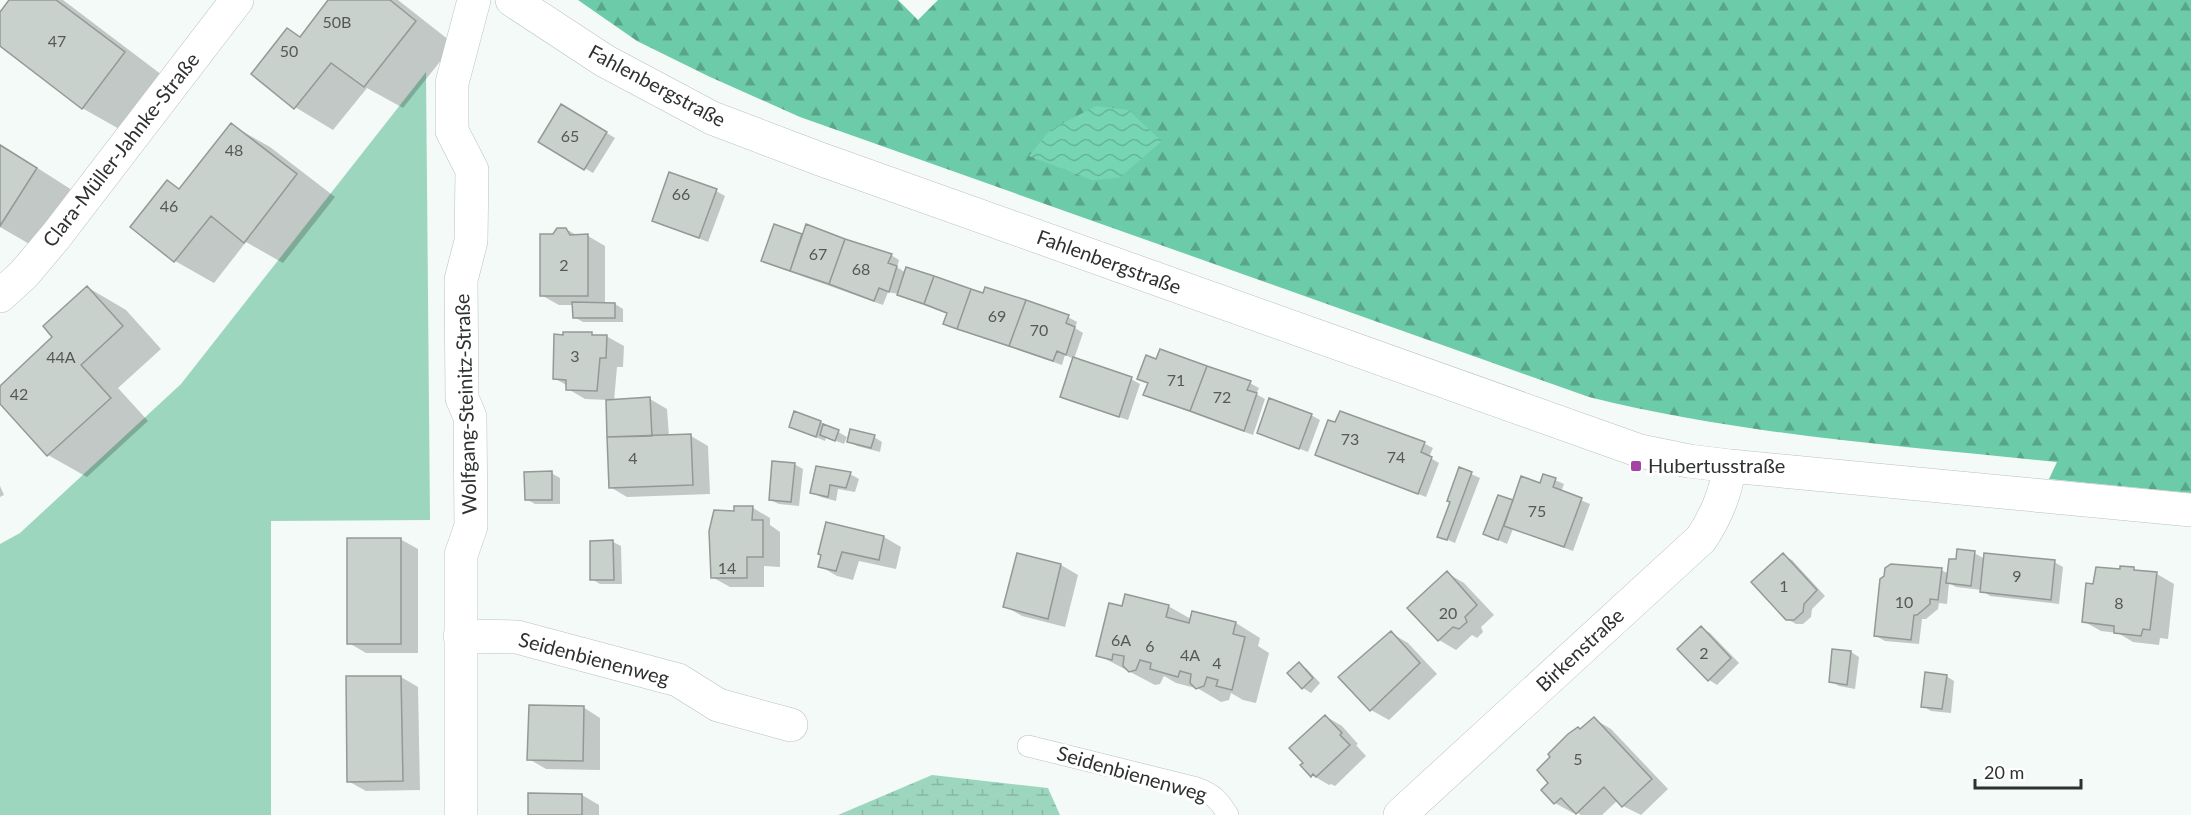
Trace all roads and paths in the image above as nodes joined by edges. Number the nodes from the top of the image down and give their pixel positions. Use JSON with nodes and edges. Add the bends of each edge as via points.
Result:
{"nodes":[{"id":1,"x":237,"y":0,"type":"edge"},
{"id":2,"x":474,"y":0,"type":"edge"},
{"id":3,"x":512,"y":0,"type":"edge"},
{"id":4,"x":0,"y":296,"type":"edge"},
{"id":5,"x":1730,"y":466,"type":"junction"},
{"id":6,"x":2191,"y":510,"type":"edge"},
{"id":7,"x":460,"y":636,"type":"junction"},
{"id":8,"x":791,"y":725,"type":"dead end"},
{"id":9,"x":1028,"y":746,"type":"dead end"},
{"id":10,"x":461,"y":815,"type":"edge"},
{"id":11,"x":1228,"y":815,"type":"edge"},
{"id":12,"x":1400,"y":815,"type":"edge"}],
"edges":[{"from":1,"to":4,"type":"street","name":"Clara-Müller-Jahnke-Straße","via":[[56,236]]},
{"from":2,"to":7,"type":"street","name":"Wolfgang-Steinitz-Straße","via":[[452,83],[452,130],[471,170],[471,241],[461,280],[462,398],[471,417],[471,526],[461,555]]},
{"from":3,"to":5,"type":"street","name":"Fahlenbergstraße","via":[[605,60],[723,122],[1640,451]]},
{"from":5,"to":6,"type":"street"},
{"from":5,"to":12,"type":"street","name":"Birkenstraße","via":[[1716,516],[1701,539]]},
{"from":7,"to":8,"type":"street","name":"Seidenbienenweg","via":[[517,637],[574,652],[678,680],[718,705]]},
{"from":7,"to":10,"type":"street","name":"Wolfgang-Steinitz-Straße"},
{"from":9,"to":11,"type":"lane","name":"Seidenbienenweg","via":[[1197,788],[1219,800]]}]}
